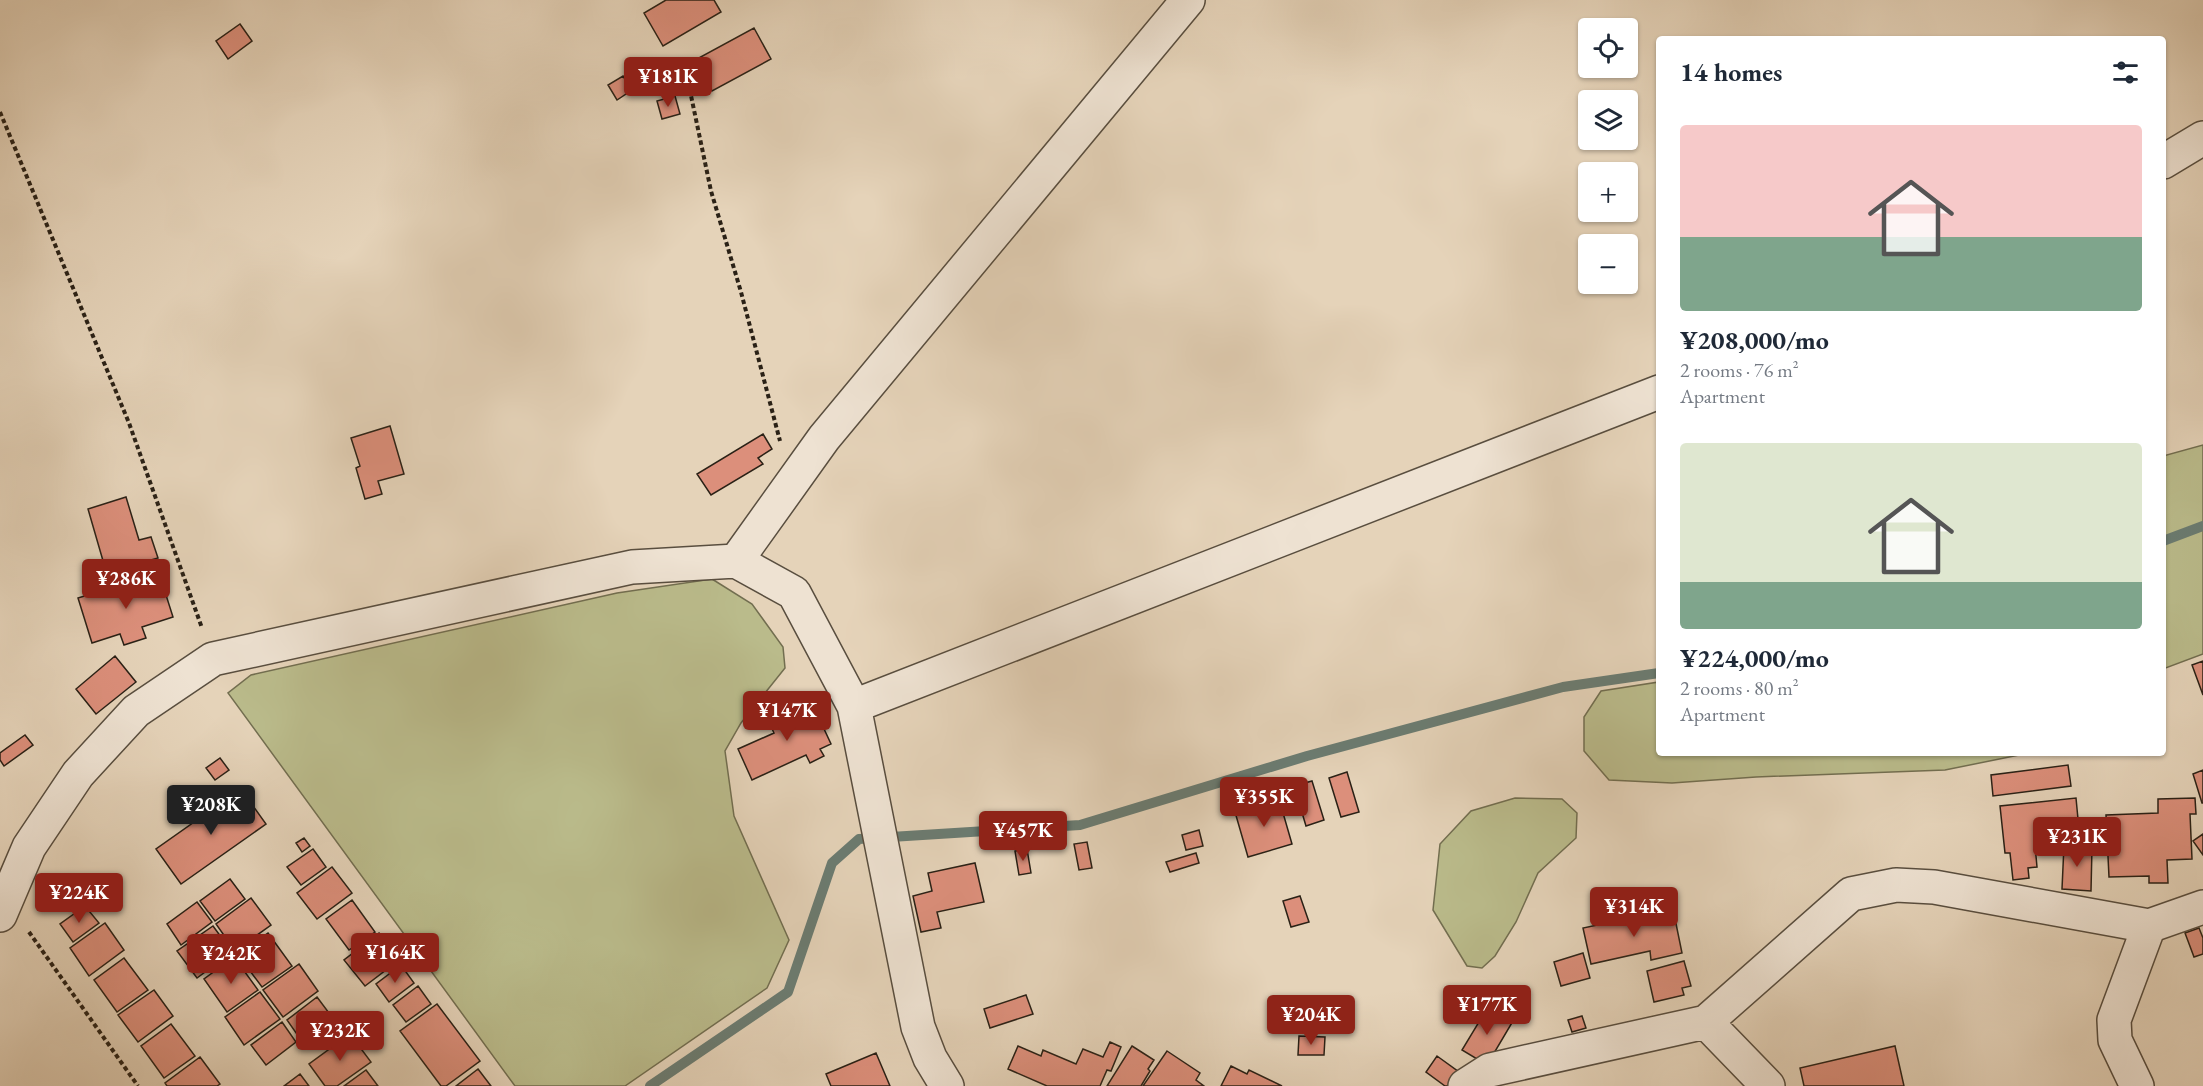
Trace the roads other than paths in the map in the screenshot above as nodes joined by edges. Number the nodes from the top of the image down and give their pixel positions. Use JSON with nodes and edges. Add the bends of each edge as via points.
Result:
{"nodes":[{"id":1,"x":1188,"y":0,"type":"edge"},
{"id":2,"x":2203,"y":138,"type":"edge"},
{"id":3,"x":2166,"y":160,"type":"edge"},
{"id":4,"x":1656,"y":393,"type":"edge"},
{"id":5,"x":736,"y":561,"type":"junction"},
{"id":6,"x":854,"y":706,"type":"junction"},
{"id":7,"x":2203,"y":907,"type":"edge"},
{"id":8,"x":2,"y":910,"type":"edge"},
{"id":9,"x":2149,"y":926,"type":"junction"},
{"id":10,"x":1706,"y":1022,"type":"junction"},
{"id":11,"x":947,"y":1086,"type":"edge"},
{"id":12,"x":1465,"y":1086,"type":"edge"},
{"id":13,"x":1768,"y":1086,"type":"edge"},
{"id":14,"x":2137,"y":1086,"type":"edge"}],
"edges":[{"from":1,"to":5,"type":"street","via":[[824,438]]},
{"from":2,"to":3,"type":"street"},
{"from":4,"to":6,"type":"street"},
{"from":5,"to":6,"type":"street","via":[[794,593]]},
{"from":5,"to":8,"type":"street","via":[[632,567],[213,659],[136,711],[78,774],[29,847]]},
{"from":6,"to":11,"type":"street","via":[[918,1027]]},
{"from":7,"to":9,"type":"street"},
{"from":9,"to":10,"type":"street","via":[[1934,887],[1896,885],[1851,894]]},
{"from":9,"to":14,"type":"street","via":[[2114,1020],[2115,1040]]},
{"from":10,"to":12,"type":"street","via":[[1491,1070]]},
{"from":10,"to":13,"type":"street"}]}
